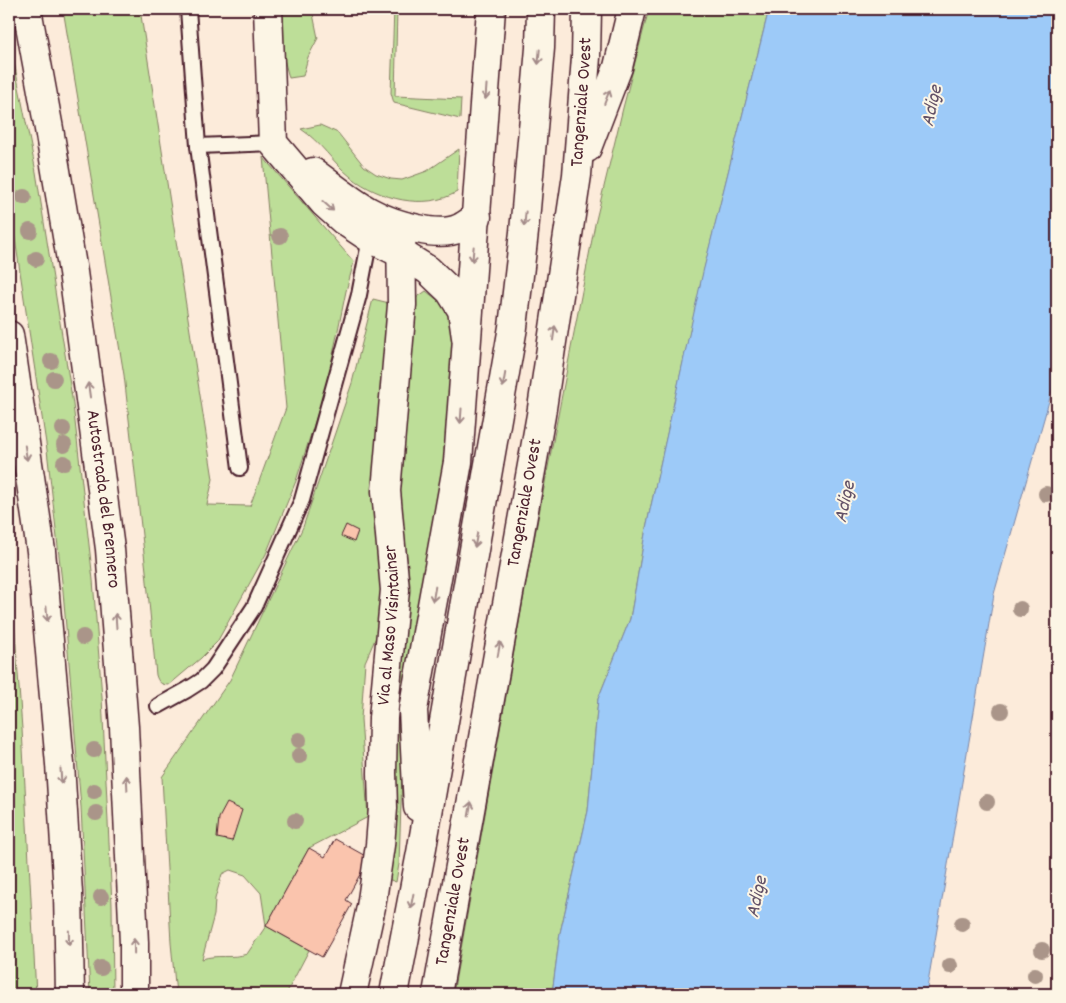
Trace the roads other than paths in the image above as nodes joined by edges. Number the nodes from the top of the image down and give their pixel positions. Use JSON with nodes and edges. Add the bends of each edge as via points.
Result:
{"nodes":[{"id":1,"x":26,"y":9,"type":"edge"},
{"id":2,"x":188,"y":9,"type":"edge"},
{"id":3,"x":268,"y":9,"type":"edge"},
{"id":4,"x":491,"y":9,"type":"edge"},
{"id":5,"x":541,"y":9,"type":"edge"},
{"id":6,"x":587,"y":9,"type":"edge"},
{"id":7,"x":632,"y":9,"type":"edge"},
{"id":8,"x":273,"y":143,"type":"junction"},
{"id":9,"x":198,"y":146,"type":"junction"},
{"id":10,"x":577,"y":175,"type":"junction"},
{"id":11,"x":476,"y":217,"type":"junction"},
{"id":12,"x":401,"y":226,"type":"junction"},
{"id":13,"x":370,"y":238,"type":"junction"},
{"id":14,"x":402,"y":254,"type":"junction"},
{"id":15,"x":9,"y":335,"type":"edge"},
{"id":16,"x":466,"y":338,"type":"junction"},
{"id":17,"x":240,"y":468,"type":"dead end"},
{"id":18,"x":158,"y":706,"type":"dead end"},
{"id":19,"x":421,"y":853,"type":"junction"},
{"id":20,"x":70,"y":994,"type":"edge"},
{"id":21,"x":134,"y":994,"type":"edge"},
{"id":22,"x":352,"y":994,"type":"edge"},
{"id":23,"x":394,"y":994,"type":"edge"},
{"id":24,"x":437,"y":994,"type":"edge"}],
"edges":[{"from":21,"to":1,"type":"main road","name":"Autostrada del Brennero","one_way":true,"via":[[124,727],[110,549],[73,272]]},
{"from":2,"to":9,"type":"lane"},
{"from":3,"to":8,"type":"main road"},
{"from":4,"to":11,"type":"main road","one_way":true},
{"from":5,"to":19,"type":"main road","one_way":true,"via":[[524,232],[513,327]]},
{"from":6,"to":10,"type":"main road","name":"Tangenziale Ovest"},
{"from":10,"to":7,"type":"main road","one_way":true,"via":[[618,67]]},
{"from":8,"to":9,"type":"lane"},
{"from":8,"to":12,"type":"main road","via":[[363,210]]},
{"from":8,"to":13,"type":"main road","one_way":true,"via":[[324,203]]},
{"from":9,"to":17,"type":"lane"},
{"from":24,"to":10,"type":"main road","name":"Tangenziale Ovest","one_way":true,"via":[[541,415]]},
{"from":11,"to":12,"type":"main road","via":[[459,228],[445,231],[430,232]]},
{"from":11,"to":16,"type":"main road","one_way":true},
{"from":12,"to":14,"type":"main road","name":"Via al Maso Visintainer"},
{"from":13,"to":14,"type":"main road"},
{"from":13,"to":18,"type":"lane","via":[[359,295],[302,500],[254,607],[213,669],[187,690]]},
{"from":14,"to":16,"type":"main road","via":[[428,270],[450,291],[462,310]]},
{"from":14,"to":22,"type":"main road","name":"Via al Maso Visintainer","via":[[402,305],[386,491],[395,590],[383,718],[383,808],[372,907]]},
{"from":15,"to":20,"type":"main road","one_way":true,"via":[[41,551],[60,764]]},
{"from":16,"to":19,"type":"main road","one_way":true,"via":[[458,462],[413,710]]},
{"from":19,"to":23,"type":"main road","one_way":true}]}
